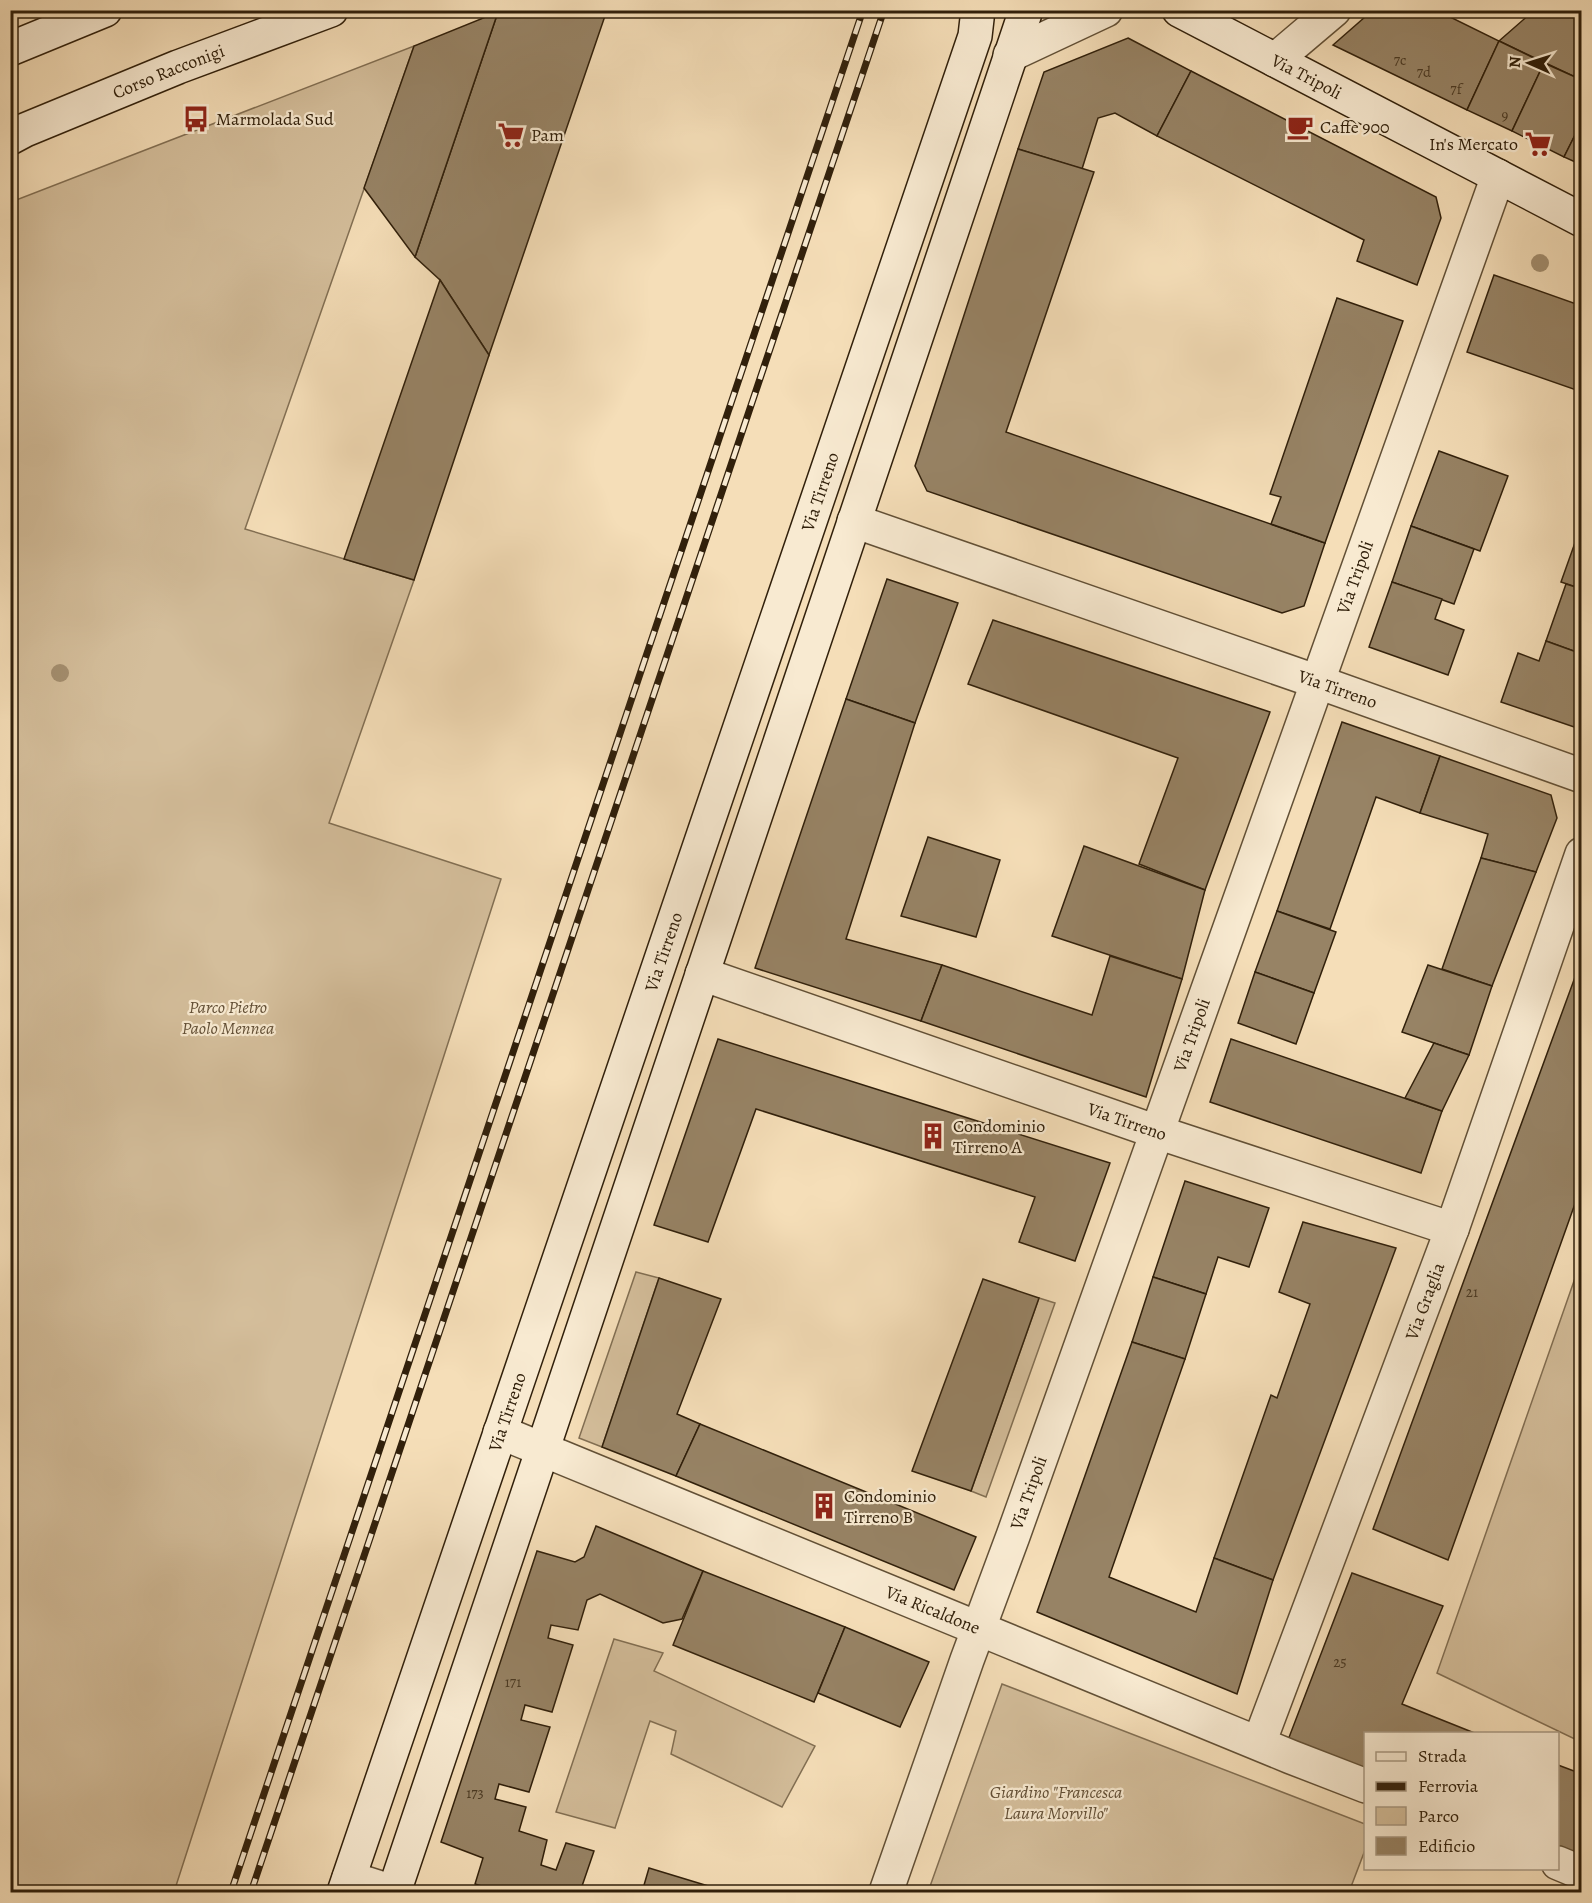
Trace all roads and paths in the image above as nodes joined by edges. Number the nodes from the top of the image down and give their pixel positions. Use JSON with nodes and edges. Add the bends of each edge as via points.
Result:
{"nodes":[{"id":1,"x":105,"y":10,"type":"edge"},
{"id":2,"x":331,"y":10,"type":"edge"},
{"id":3,"x":978,"y":10,"type":"edge"},
{"id":4,"x":1026,"y":10,"type":"edge"},
{"id":5,"x":1106,"y":10,"type":"edge"},
{"id":6,"x":1179,"y":10,"type":"edge"},
{"id":7,"x":1334,"y":10,"type":"edge"},
{"id":8,"x":10,"y":49,"type":"edge"},
{"id":9,"x":1010,"y":55,"type":"junction"},
{"id":10,"x":1275,"y":60,"type":"junction"},
{"id":11,"x":10,"y":138,"type":"edge"},
{"id":12,"x":1498,"y":176,"type":"junction"},
{"id":13,"x":1581,"y":220,"type":"edge"},
{"id":14,"x":854,"y":521,"type":"junction"},
{"id":15,"x":1318,"y":682,"type":"junction"},
{"id":16,"x":1581,"y":776,"type":"edge"},
{"id":17,"x":1581,"y":854,"type":"edge"},
{"id":18,"x":702,"y":974,"type":"junction"},
{"id":19,"x":1157,"y":1132,"type":"junction"},
{"id":20,"x":1452,"y":1229,"type":"junction"},
{"id":21,"x":501,"y":1432,"type":"junction"},
{"id":22,"x":543,"y":1449,"type":"junction"},
{"id":23,"x":979,"y":1628,"type":"junction"},
{"id":24,"x":1258,"y":1743,"type":"junction"},
{"id":25,"x":1364,"y":1785,"type":"edge"},
{"id":26,"x":1559,"y":1864,"type":"edge"},
{"id":27,"x":1581,"y":1873,"type":"edge"},
{"id":28,"x":347,"y":1885,"type":"edge"},
{"id":29,"x":394,"y":1893,"type":"edge"},
{"id":30,"x":886,"y":1893,"type":"edge"}],
"edges":[{"from":1,"to":8,"type":"street"},
{"from":2,"to":11,"type":"street","name":"Corso Racconigi","via":[[178,67]]},
{"from":3,"to":21,"type":"street","name":"Via Tirreno","via":[[975,36]]},
{"from":4,"to":9,"type":"street"},
{"from":5,"to":9,"type":"street"},
{"from":6,"to":10,"type":"street","name":"Via Tripoli"},
{"from":7,"to":10,"type":"street"},
{"from":9,"to":14,"type":"street"},
{"from":10,"to":12,"type":"street","name":"Via Tripoli"},
{"from":12,"to":13,"type":"street","name":"Via Tripoli"},
{"from":12,"to":15,"type":"street","name":"Via Tripoli"},
{"from":14,"to":15,"type":"street","name":"Via Tirreno"},
{"from":14,"to":18,"type":"street"},
{"from":15,"to":16,"type":"street","name":"Via Tirreno"},
{"from":15,"to":19,"type":"street","name":"Via Tripoli"},
{"from":17,"to":20,"type":"street","name":"Via Graglia"},
{"from":18,"to":19,"type":"street","name":"Via Tirreno"},
{"from":18,"to":22,"type":"street"},
{"from":19,"to":20,"type":"street","name":"Via Tirreno"},
{"from":19,"to":23,"type":"street","name":"Via Tripoli"},
{"from":20,"to":24,"type":"street","name":"Via Graglia"},
{"from":21,"to":22,"type":"street","name":"Via Ricaldone"},
{"from":21,"to":28,"type":"street","name":"Via Tirreno"},
{"from":22,"to":23,"type":"street","name":"Via Ricaldone"},
{"from":22,"to":29,"type":"street"},
{"from":23,"to":24,"type":"street","name":"Via Ricaldone"},
{"from":23,"to":30,"type":"street","name":"Via Tripoli"},
{"from":24,"to":25,"type":"street","name":"Via Ricaldone"},
{"from":26,"to":27,"type":"street"},
{"from":28,"to":29,"type":"street"}]}
